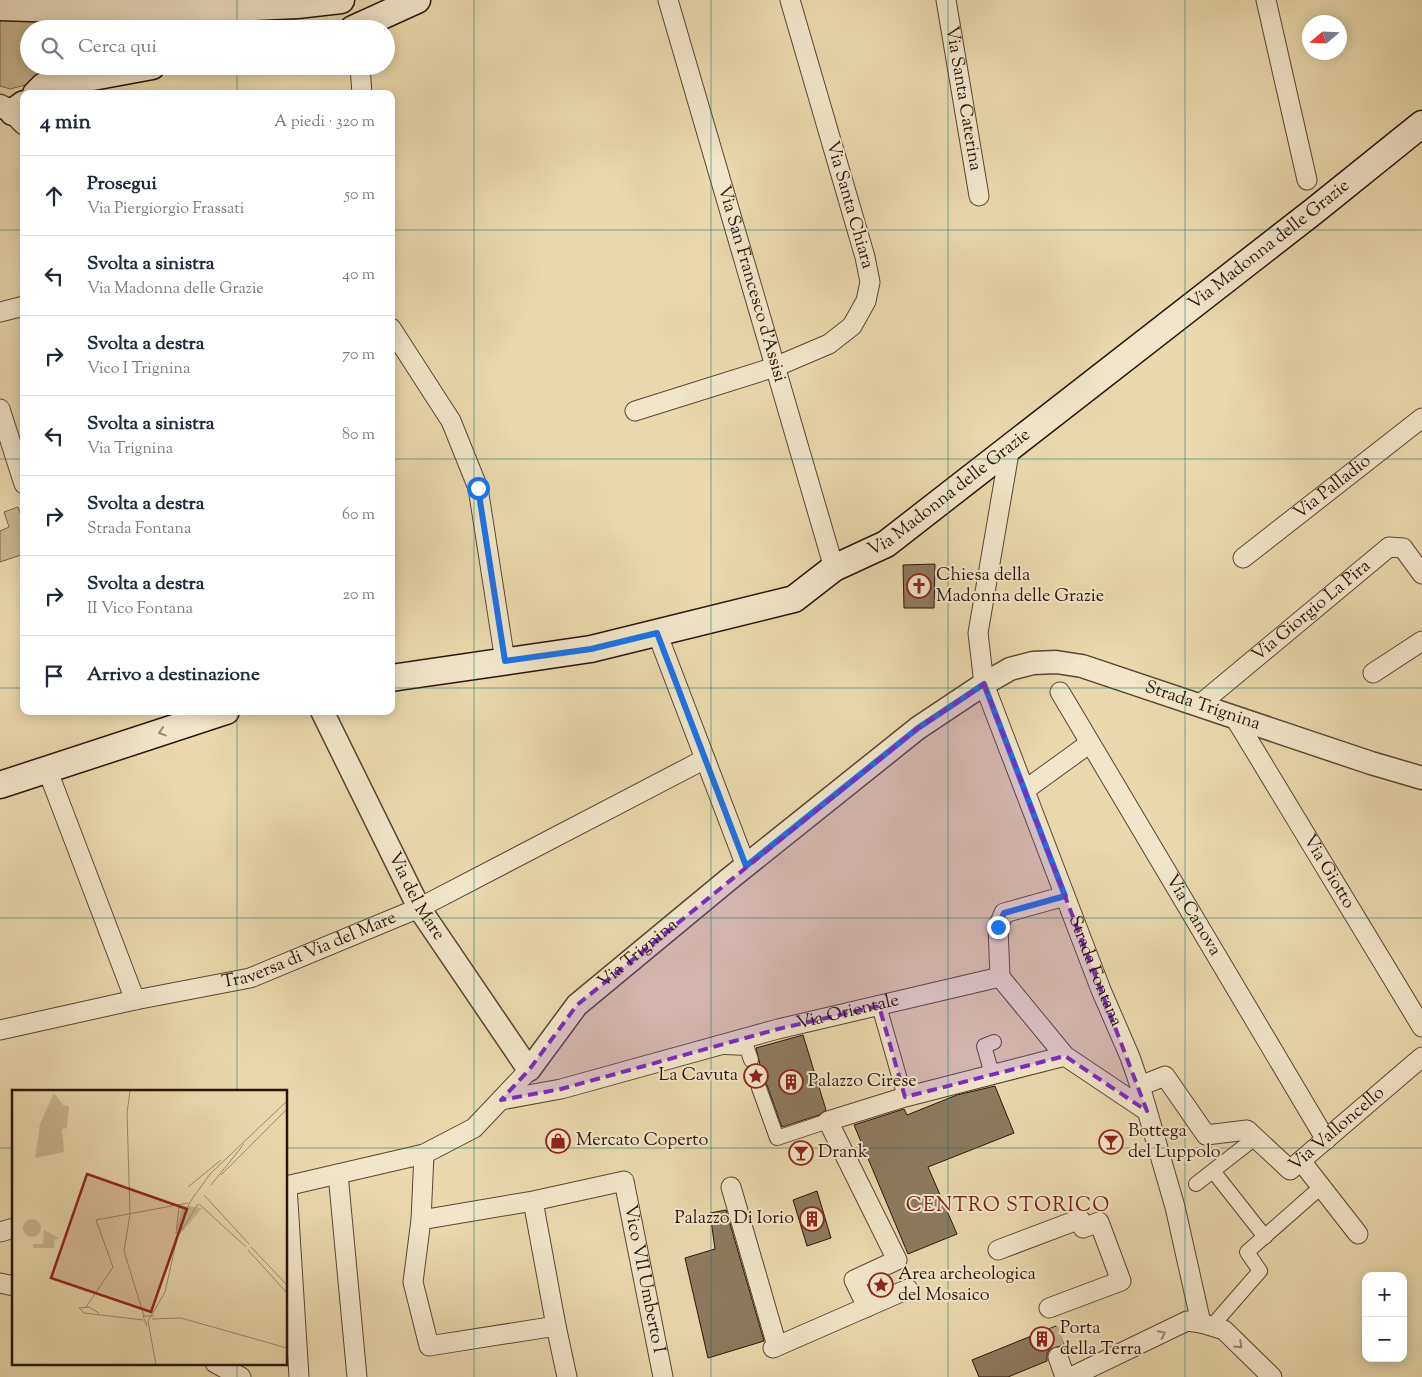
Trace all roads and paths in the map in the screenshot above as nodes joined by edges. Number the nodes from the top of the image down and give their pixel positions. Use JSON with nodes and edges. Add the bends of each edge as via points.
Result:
{"nodes":[{"id":1,"x":341,"y":0,"type":"edge"},
{"id":2,"x":417,"y":0,"type":"edge"},
{"id":3,"x":668,"y":0,"type":"edge"},
{"id":4,"x":790,"y":0,"type":"edge"},
{"id":5,"x":946,"y":0,"type":"edge"},
{"id":6,"x":1266,"y":0,"type":"edge"},
{"id":7,"x":0,"y":7,"type":"edge"},
{"id":8,"x":373,"y":20,"type":"edge"},
{"id":9,"x":103,"y":75,"type":"edge"},
{"id":10,"x":361,"y":75,"type":"edge"},
{"id":11,"x":40,"y":90,"type":"edge"},
{"id":12,"x":362,"y":90,"type":"edge"},
{"id":13,"x":1422,"y":124,"type":"edge"},
{"id":14,"x":1307,"y":180,"type":"dead end"},
{"id":15,"x":979,"y":196,"type":"dead end"},
{"id":16,"x":20,"y":307,"type":"edge"},
{"id":17,"x":0,"y":312,"type":"edge"},
{"id":18,"x":395,"y":334,"type":"edge"},
{"id":19,"x":774,"y":366,"type":"junction"},
{"id":20,"x":0,"y":409,"type":"edge"},
{"id":21,"x":635,"y":411,"type":"dead end"},
{"id":22,"x":1422,"y":418,"type":"edge"},
{"id":23,"x":1010,"y":447,"type":"junction"},
{"id":24,"x":20,"y":472,"type":"edge"},
{"id":25,"x":1243,"y":558,"type":"dead end"},
{"id":26,"x":834,"y":568,"type":"junction"},
{"id":27,"x":1422,"y":574,"type":"edge"},
{"id":28,"x":657,"y":633,"type":"junction"},
{"id":29,"x":1422,"y":641,"type":"edge"},
{"id":30,"x":505,"y":661,"type":"junction"},
{"id":31,"x":1373,"y":673,"type":"dead end"},
{"id":32,"x":395,"y":677,"type":"edge"},
{"id":33,"x":984,"y":684,"type":"junction"},
{"id":34,"x":1060,"y":692,"type":"dead end"},
{"id":35,"x":1198,"y":706,"type":"junction"},
{"id":36,"x":214,"y":715,"type":"edge"},
{"id":37,"x":324,"y":715,"type":"edge"},
{"id":38,"x":1235,"y":718,"type":"junction"},
{"id":39,"x":1090,"y":743,"type":"junction"},
{"id":40,"x":705,"y":759,"type":"junction"},
{"id":41,"x":47,"y":769,"type":"junction"},
{"id":42,"x":1422,"y":778,"type":"edge"},
{"id":43,"x":0,"y":785,"type":"edge"},
{"id":44,"x":1025,"y":790,"type":"junction"},
{"id":45,"x":746,"y":866,"type":"junction"},
{"id":46,"x":1065,"y":896,"type":"junction"},
{"id":47,"x":419,"y":908,"type":"junction"},
{"id":48,"x":1000,"y":977,"type":"junction"},
{"id":49,"x":135,"y":1000,"type":"junction"},
{"id":50,"x":878,"y":1006,"type":"junction"},
{"id":51,"x":1422,"y":1027,"type":"edge"},
{"id":52,"x":0,"y":1030,"type":"edge"},
{"id":53,"x":994,"y":1042,"type":"dead end"},
{"id":54,"x":716,"y":1046,"type":"junction"},
{"id":55,"x":1065,"y":1056,"type":"junction"},
{"id":56,"x":1422,"y":1058,"type":"edge"},
{"id":57,"x":751,"y":1060,"type":"dead end"},
{"id":58,"x":529,"y":1070,"type":"junction"},
{"id":59,"x":992,"y":1074,"type":"junction"},
{"id":60,"x":1140,"y":1086,"type":"junction"},
{"id":61,"x":759,"y":1088,"type":"dead end"},
{"id":62,"x":905,"y":1097,"type":"junction"},
{"id":63,"x":501,"y":1100,"type":"junction"},
{"id":64,"x":1147,"y":1111,"type":"junction"},
{"id":65,"x":828,"y":1121,"type":"junction"},
{"id":66,"x":1255,"y":1138,"type":"junction"},
{"id":67,"x":1326,"y":1140,"type":"junction"},
{"id":68,"x":424,"y":1154,"type":"junction"},
{"id":69,"x":1301,"y":1161,"type":"junction"},
{"id":70,"x":1213,"y":1170,"type":"junction"},
{"id":71,"x":338,"y":1174,"type":"junction"},
{"id":72,"x":1196,"y":1184,"type":"dead end"},
{"id":73,"x":288,"y":1186,"type":"edge"},
{"id":74,"x":730,"y":1187,"type":"dead end"},
{"id":75,"x":1321,"y":1187,"type":"junction"},
{"id":76,"x":534,"y":1201,"type":"junction"},
{"id":77,"x":288,"y":1215,"type":"edge"},
{"id":78,"x":421,"y":1220,"type":"junction"},
{"id":79,"x":1358,"y":1234,"type":"dead end"},
{"id":80,"x":1265,"y":1237,"type":"junction"},
{"id":81,"x":998,"y":1250,"type":"dead end"},
{"id":82,"x":908,"y":1289,"type":"dead end"},
{"id":83,"x":866,"y":1308,"type":"junction"},
{"id":84,"x":1049,"y":1308,"type":"dead end"},
{"id":85,"x":1206,"y":1324,"type":"junction"},
{"id":86,"x":556,"y":1326,"type":"junction"},
{"id":87,"x":1058,"y":1357,"type":"tunnel mouth"},
{"id":88,"x":217,"y":1364,"type":"edge"},
{"id":89,"x":241,"y":1377,"type":"edge"},
{"id":90,"x":299,"y":1377,"type":"edge"},
{"id":91,"x":357,"y":1377,"type":"edge"},
{"id":92,"x":567,"y":1377,"type":"edge"},
{"id":93,"x":663,"y":1377,"type":"edge"},
{"id":94,"x":1065,"y":1377,"type":"edge"},
{"id":95,"x":1071,"y":1377,"type":"edge"},
{"id":96,"x":1272,"y":1377,"type":"edge"}],
"edges":[{"from":1,"to":7,"type":"main road","via":[[149,12]]},
{"from":2,"to":8,"type":"main road"},
{"from":3,"to":19,"type":"street","name":"Via San Francesco d'Assisi"},
{"from":4,"to":19,"type":"street","name":"Via Santa Chiara","via":[[870,282],[866,301],[852,326],[829,344]]},
{"from":5,"to":15,"type":"street","name":"Via Santa Caterina"},
{"from":6,"to":14,"type":"street"},
{"from":9,"to":11,"type":"main road","via":[[44,86]]},
{"from":10,"to":12,"type":"street"},
{"from":13,"to":23,"type":"main road","name":"Via Madonna delle Grazie"},
{"from":16,"to":17,"type":"street"},
{"from":18,"to":30,"type":"street","via":[[451,422],[478,488]]},
{"from":19,"to":21,"type":"street","name":"Via Santa Chiara"},
{"from":19,"to":26,"type":"street","name":"Via San Francesco d'Assisi"},
{"from":20,"to":24,"type":"street"},
{"from":22,"to":25,"type":"street","name":"Via Palladio"},
{"from":23,"to":26,"type":"main road","name":"Via Madonna delle Grazie","via":[[886,544]]},
{"from":23,"to":33,"type":"street","name":"Strada Fontana","via":[[978,633]]},
{"from":26,"to":28,"type":"main road","name":"Via Madonna delle Grazie","via":[[794,599]]},
{"from":27,"to":35,"type":"street","name":"Via Giorgio La Pira","via":[[1403,548],[1388,547]]},
{"from":28,"to":30,"type":"main road","name":"Via Madonna delle Grazie","via":[[591,649]]},
{"from":28,"to":40,"type":"street"},
{"from":29,"to":31,"type":"street"},
{"from":30,"to":32,"type":"main road","name":"Via Madonna delle Grazie"},
{"from":33,"to":35,"type":"street","name":"Strada Trignina","via":[[1010,669],[1056,662],[1082,666]]},
{"from":33,"to":44,"type":"street","name":"Strada Fontana"},
{"from":33,"to":45,"type":"street","name":"Via Trignina","via":[[918,728]]},
{"from":34,"to":39,"type":"street","name":"Via Canova"},
{"from":35,"to":38,"type":"street","name":"Strada Trignina"},
{"from":36,"to":41,"type":"main road","one_way":true},
{"from":37,"to":47,"type":"street","name":"Via del Mare"},
{"from":38,"to":42,"type":"street","name":"Strada Trignina"},
{"from":38,"to":51,"type":"street","name":"Via Giotto"},
{"from":39,"to":44,"type":"street"},
{"from":39,"to":67,"type":"street","name":"Via Canova"},
{"from":40,"to":45,"type":"street"},
{"from":40,"to":47,"type":"street","name":"Traversa di Via del Mare"},
{"from":41,"to":43,"type":"main road"},
{"from":41,"to":49,"type":"street"},
{"from":44,"to":46,"type":"street","name":"Strada Fontana"},
{"from":45,"to":58,"type":"street","name":"Via Trignina","via":[[577,1005]]},
{"from":46,"to":48,"type":"street","via":[[1004,913],[998,927]]},
{"from":46,"to":60,"type":"street","name":"Strada Fontana"},
{"from":47,"to":49,"type":"street","name":"Traversa di Via del Mare","via":[[250,978]]},
{"from":47,"to":58,"type":"street","name":"Via del Mare"},
{"from":48,"to":50,"type":"street","name":"Via Orientale"},
{"from":48,"to":55,"type":"street"},
{"from":49,"to":52,"type":"street","name":"Traversa di Via del Mare"},
{"from":50,"to":54,"type":"street","name":"Via Orientale"},
{"from":50,"to":62,"type":"street"},
{"from":53,"to":59,"type":"street","via":[[984,1046]]},
{"from":54,"to":57,"type":"street","via":[[747,1048]]},
{"from":54,"to":63,"type":"street","name":"Via Orientale","via":[[561,1089]]},
{"from":55,"to":59,"type":"street"},
{"from":55,"to":64,"type":"street"},
{"from":56,"to":67,"type":"street","name":"Via Valloncello"},
{"from":58,"to":63,"type":"street","name":"Via Trignina"},
{"from":59,"to":62,"type":"street"},
{"from":60,"to":64,"type":"street","name":"Strada Fontana"},
{"from":60,"to":66,"type":"street","name":"Via Valloncello","via":[[1165,1076],[1206,1135],[1247,1130]]},
{"from":61,"to":65,"type":"street","via":[[777,1138]]},
{"from":62,"to":65,"type":"street"},
{"from":63,"to":68,"type":"street","name":"Via Trignina","via":[[474,1128]]},
{"from":64,"to":85,"type":"street","name":"Strada Fontana"},
{"from":65,"to":83,"type":"street","via":[[896,1260],[854,1280]]},
{"from":66,"to":69,"type":"street","name":"Via Valloncello","via":[[1290,1170]]},
{"from":66,"to":70,"type":"street"},
{"from":67,"to":69,"type":"street","name":"Via Valloncello"},
{"from":68,"to":71,"type":"street","name":"Via Trignina"},
{"from":68,"to":78,"type":"street"},
{"from":69,"to":75,"type":"street"},
{"from":70,"to":72,"type":"street"},
{"from":70,"to":80,"type":"street"},
{"from":71,"to":73,"type":"street","name":"Via Trignina"},
{"from":71,"to":91,"type":"street"},
{"from":74,"to":83,"type":"street","via":[[775,1347]]},
{"from":75,"to":79,"type":"street"},
{"from":75,"to":80,"type":"street"},
{"from":76,"to":78,"type":"street"},
{"from":76,"to":86,"type":"street"},
{"from":76,"to":93,"type":"street","name":"Vico VII Umberto I","via":[[624,1181]]},
{"from":77,"to":90,"type":"street"},
{"from":78,"to":86,"type":"street","via":[[413,1282],[429,1346]]},
{"from":80,"to":85,"type":"street","via":[[1248,1252],[1260,1271]]},
{"from":81,"to":84,"type":"street","via":[[1080,1219],[1083,1228],[1099,1222],[1121,1281]]},
{"from":82,"to":83,"type":"street"},
{"from":95,"to":85,"type":"street","one_way":true,"via":[[1187,1322]]},
{"from":85,"to":96,"type":"street","one_way":true,"via":[[1224,1330]]},
{"from":86,"to":92,"type":"street"},
{"from":87,"to":94,"type":"street"},
{"from":88,"to":89,"type":"street"}]}
